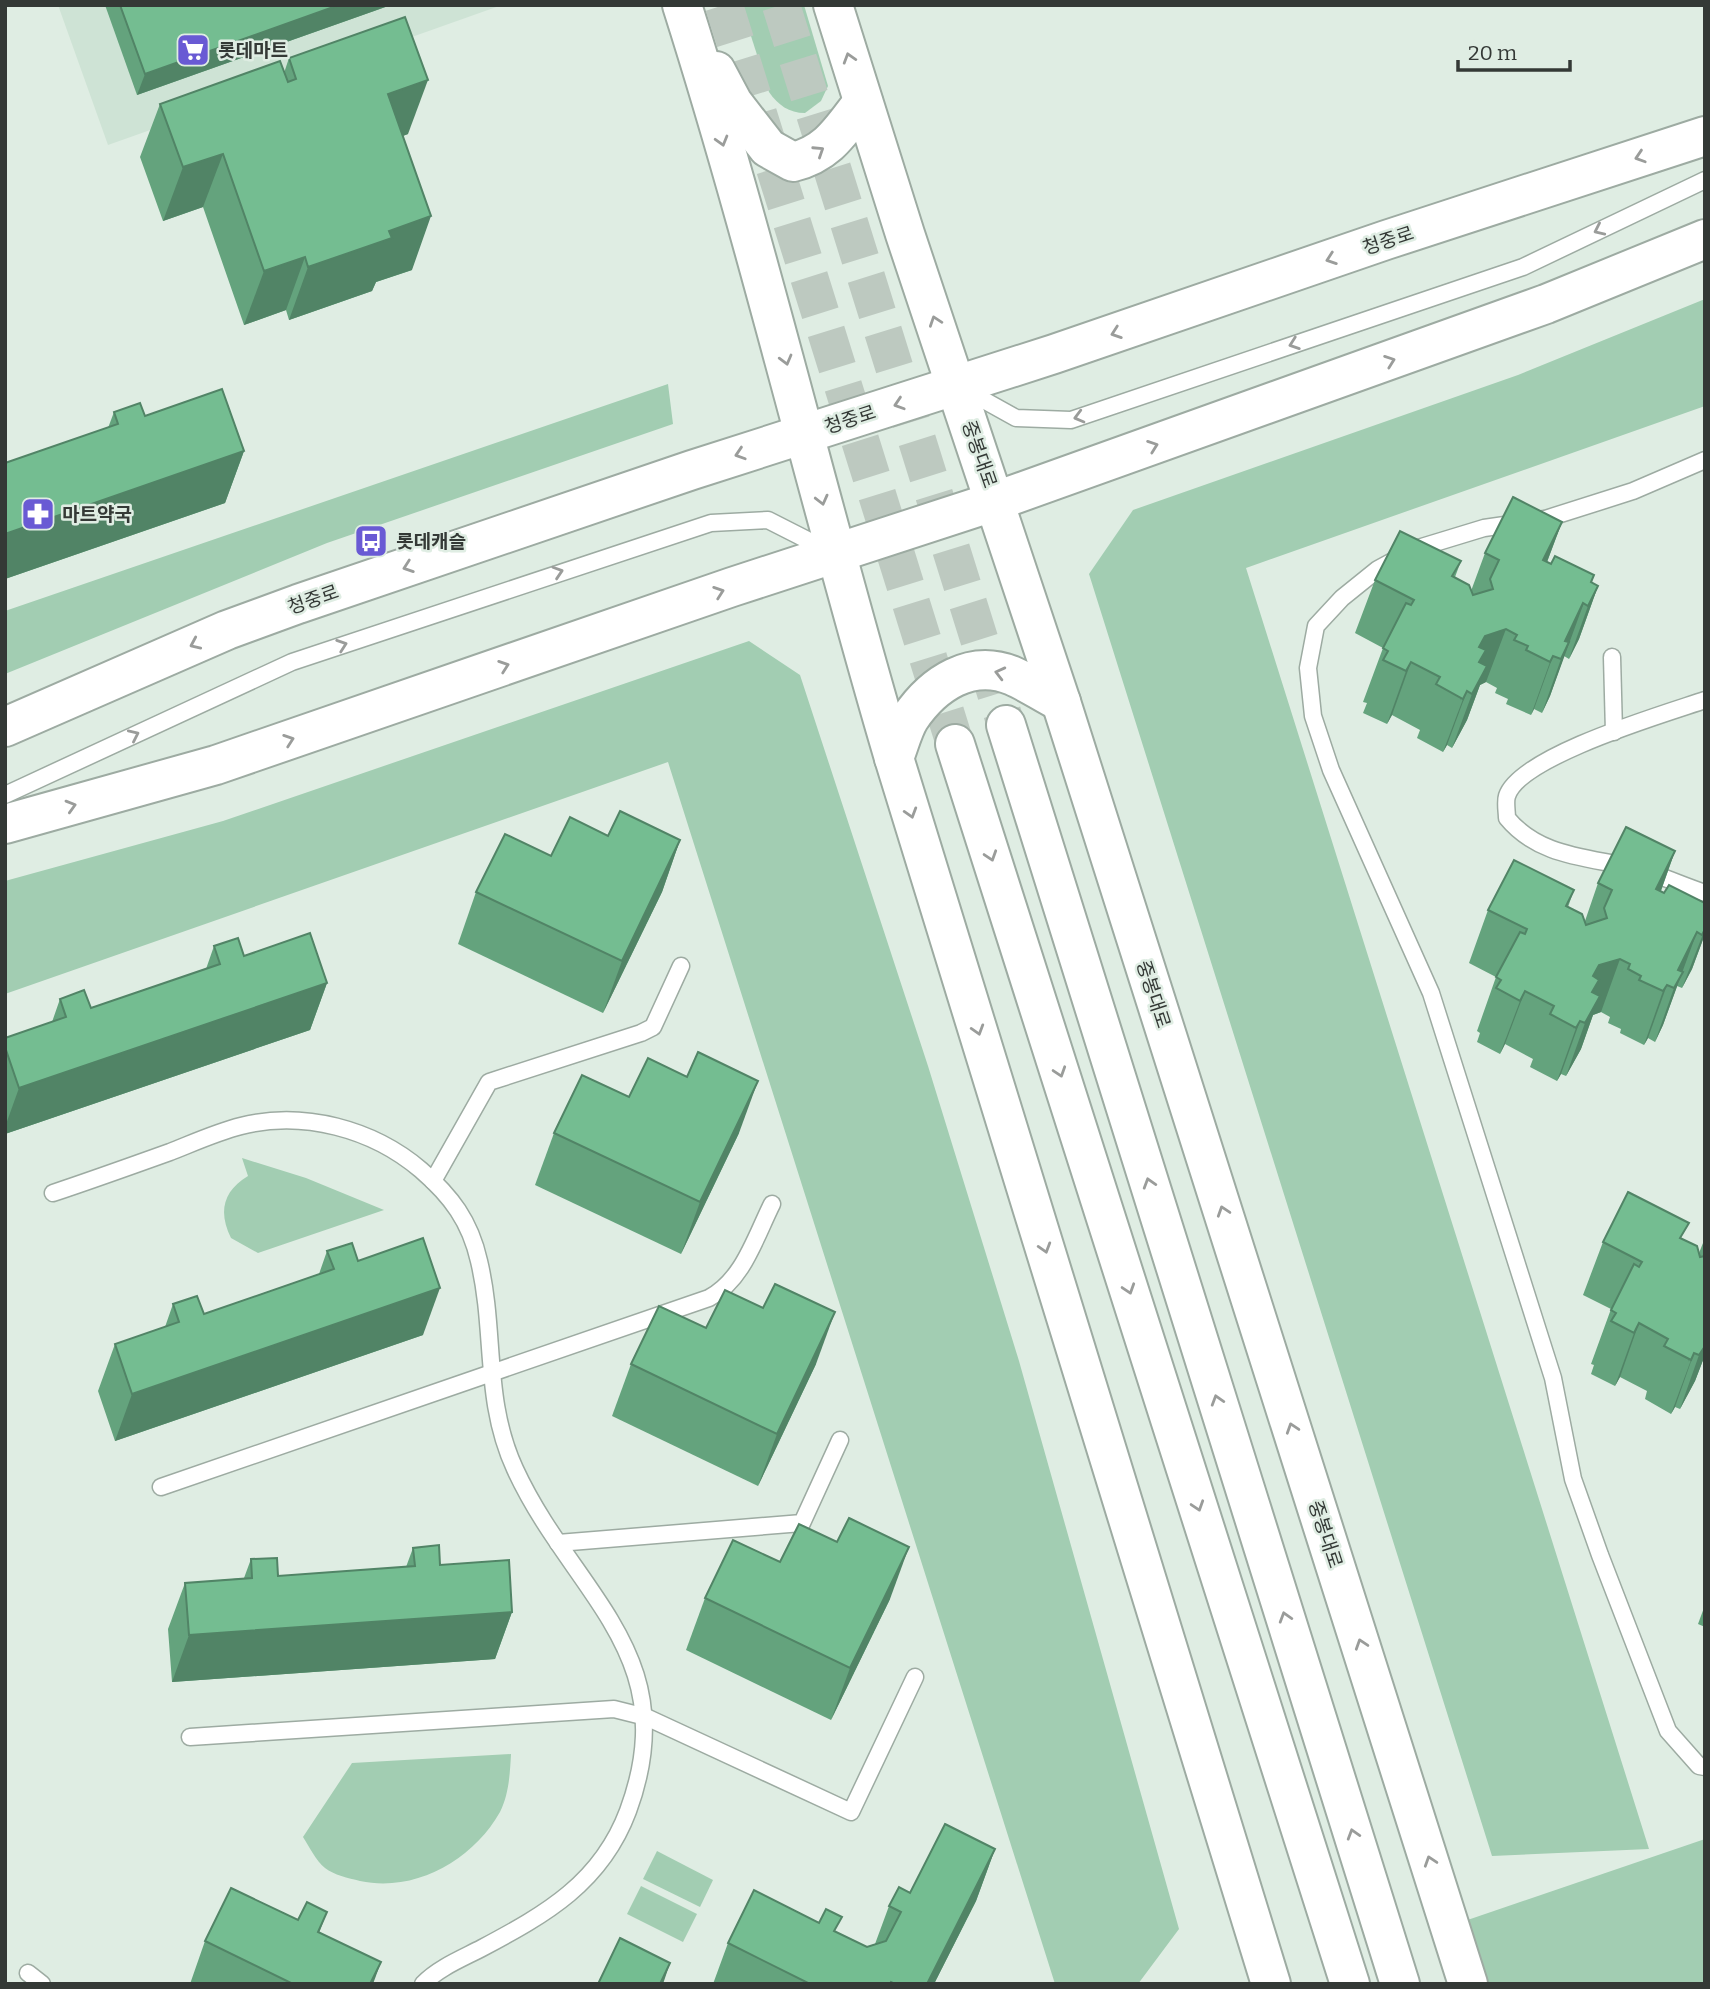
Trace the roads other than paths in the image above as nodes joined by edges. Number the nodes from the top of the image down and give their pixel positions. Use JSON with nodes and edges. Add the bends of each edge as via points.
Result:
{"nodes":[{"id":1,"x":833,"y":5,"type":"edge"},
{"id":2,"x":683,"y":10,"type":"edge"},
{"id":3,"x":863,"y":103,"type":"junction"},
{"id":4,"x":1705,"y":136,"type":"edge"},
{"id":5,"x":1705,"y":180,"type":"edge"},
{"id":6,"x":1705,"y":239,"type":"edge"},
{"id":7,"x":957,"y":385,"type":"junction"},
{"id":8,"x":805,"y":434,"type":"junction"},
{"id":9,"x":1705,"y":460,"type":"edge"},
{"id":10,"x":996,"y":502,"type":"junction"},
{"id":11,"x":836,"y":555,"type":"junction"},
{"id":12,"x":1612,"y":657,"type":"dead end"},
{"id":13,"x":1705,"y":700,"type":"edge"},
{"id":14,"x":1061,"y":702,"type":"junction"},
{"id":15,"x":1006,"y":725,"type":"tunnel mouth"},
{"id":16,"x":5,"y":727,"type":"edge"},
{"id":17,"x":1614,"y":732,"type":"junction"},
{"id":18,"x":955,"y":744,"type":"tunnel mouth"},
{"id":19,"x":894,"y":758,"type":"junction"},
{"id":20,"x":5,"y":795,"type":"edge"},
{"id":21,"x":5,"y":824,"type":"edge"},
{"id":22,"x":1705,"y":893,"type":"edge"},
{"id":23,"x":681,"y":966,"type":"dead end"},
{"id":24,"x":433,"y":1181,"type":"junction"},
{"id":25,"x":53,"y":1194,"type":"dead end"},
{"id":26,"x":772,"y":1204,"type":"dead end"},
{"id":27,"x":489,"y":1373,"type":"junction"},
{"id":28,"x":840,"y":1440,"type":"dead end"},
{"id":29,"x":161,"y":1487,"type":"dead end"},
{"id":30,"x":558,"y":1543,"type":"junction"},
{"id":31,"x":915,"y":1677,"type":"dead end"},
{"id":32,"x":646,"y":1717,"type":"junction"},
{"id":33,"x":190,"y":1737,"type":"dead end"},
{"id":34,"x":1705,"y":1767,"type":"edge"},
{"id":35,"x":27,"y":1973,"type":"dead end"},
{"id":36,"x":1347,"y":1974,"type":"edge"},
{"id":37,"x":429,"y":1982,"type":"edge"},
{"id":38,"x":43,"y":1984,"type":"edge"},
{"id":39,"x":1271,"y":1984,"type":"edge"},
{"id":40,"x":1400,"y":1984,"type":"edge"},
{"id":41,"x":1468,"y":1984,"type":"edge"}],
"edges":[{"from":3,"to":1,"type":"main road","name":"중봉대로","one_way":true},
{"from":2,"to":3,"type":"main road","one_way":true,"via":[[733,103],[768,148],[793,162],[825,149]]},
{"from":2,"to":8,"type":"main road","one_way":true},
{"from":7,"to":3,"type":"main road","name":"중봉대로","one_way":true},
{"from":4,"to":7,"type":"main road","name":"청중로","one_way":true},
{"from":5,"to":7,"type":"lane","one_way":true,"via":[[1522,267],[1071,420],[1016,418]]},
{"from":10,"to":6,"type":"main road","one_way":true,"via":[[1546,304]]},
{"from":7,"to":8,"type":"main road","name":"청중로","one_way":true},
{"from":7,"to":10,"type":"main road","name":"중봉대로"},
{"from":8,"to":11,"type":"main road","one_way":true},
{"from":8,"to":16,"type":"main road","name":"청중로","one_way":true,"via":[[227,630]]},
{"from":9,"to":34,"type":"lane","via":[[1633,491],[1545,519],[1484,528],[1415,549],[1378,569],[1316,626],[1308,668],[1313,716],[1331,770],[1431,993],[1553,1378],[1573,1479],[1600,1555],[1668,1731]]},
{"from":10,"to":11,"type":"main road"},
{"from":10,"to":14,"type":"main road","name":"중봉대로"},
{"from":11,"to":19,"type":"main road"},
{"from":20,"to":11,"type":"lane","one_way":true,"via":[[292,662],[711,523],[768,520]]},
{"from":21,"to":11,"type":"main road","one_way":true,"via":[[216,765]]},
{"from":12,"to":17,"type":"lane"},
{"from":13,"to":17,"type":"lane"},
{"from":14,"to":19,"type":"main road","one_way":true,"via":[[1011,675],[985,669],[953,677],[936,687],[909,719]]},
{"from":41,"to":14,"type":"main road","name":"중봉대로","one_way":true},
{"from":40,"to":15,"type":"main road","one_way":true},
{"from":17,"to":22,"type":"lane","via":[[1545,759],[1507,796],[1507,818],[1519,833],[1549,850],[1637,869]]},
{"from":18,"to":36,"type":"main road","one_way":true},
{"from":19,"to":39,"type":"main road","one_way":true},
{"from":23,"to":24,"type":"lane","via":[[653,1027],[489,1082]]},
{"from":24,"to":25,"type":"lane","via":[[379,1141],[350,1129],[292,1121],[240,1126]]},
{"from":24,"to":27,"type":"lane","via":[[454,1201],[469,1228],[479,1262]]},
{"from":26,"to":27,"type":"lane","via":[[726,1289]]},
{"from":27,"to":29,"type":"lane"},
{"from":27,"to":30,"type":"lane","via":[[496,1415],[515,1469]]},
{"from":28,"to":30,"type":"lane","via":[[802,1523]]},
{"from":30,"to":32,"type":"lane","via":[[614,1625],[637,1678]]},
{"from":31,"to":32,"type":"lane","via":[[851,1812]]},
{"from":32,"to":33,"type":"lane","via":[[614,1709]]},
{"from":32,"to":37,"type":"lane","via":[[645,1743],[628,1810],[615,1841],[592,1871],[545,1914]]},
{"from":35,"to":38,"type":"lane"}]}
